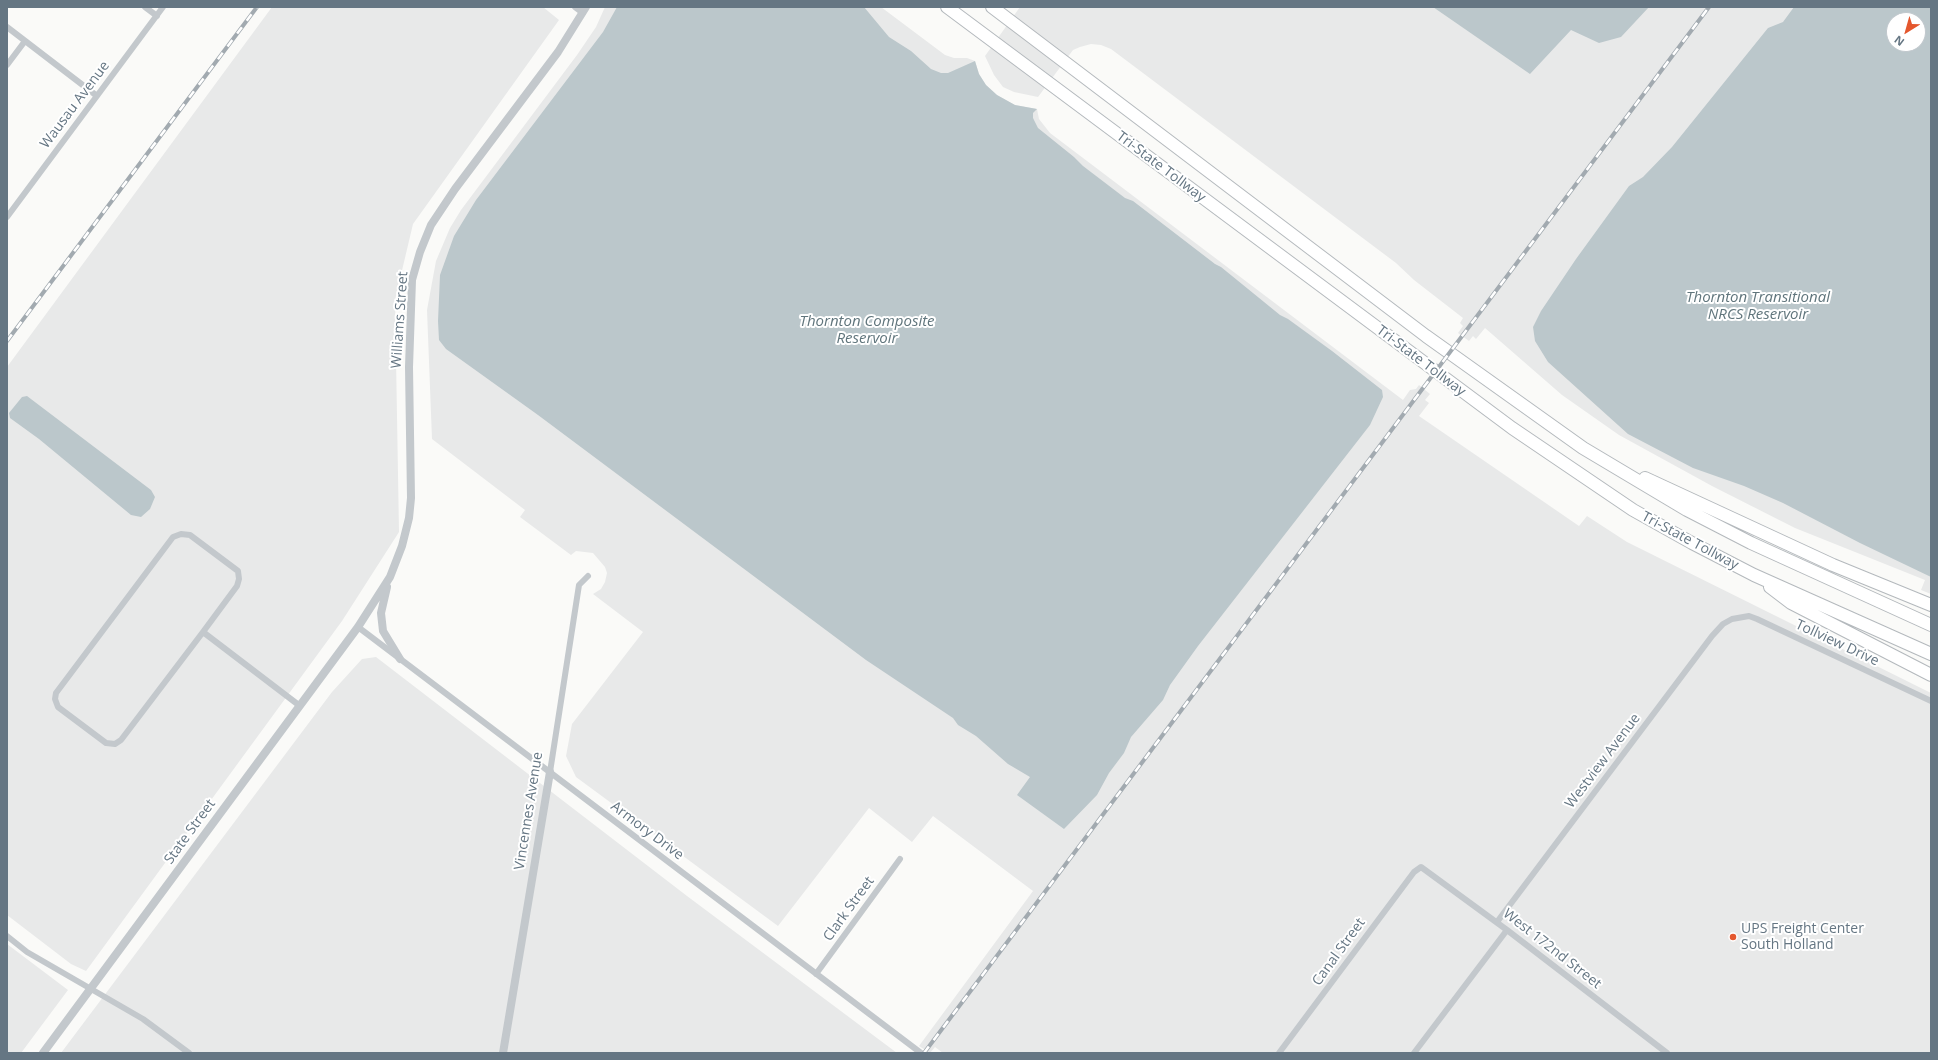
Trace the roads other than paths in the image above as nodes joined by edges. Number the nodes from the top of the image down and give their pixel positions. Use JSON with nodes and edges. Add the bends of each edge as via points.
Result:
{"nodes":[{"id":1,"x":145,"y":7,"type":"edge"},
{"id":2,"x":163,"y":7,"type":"edge"},
{"id":3,"x":575,"y":7,"type":"edge"},
{"id":4,"x":947,"y":7,"type":"edge"},
{"id":5,"x":992,"y":7,"type":"edge"},
{"id":6,"x":584,"y":10,"type":"edge"},
{"id":7,"x":156,"y":16,"type":"junction"},
{"id":8,"x":7,"y":27,"type":"edge"},
{"id":9,"x":25,"y":41,"type":"junction"},
{"id":10,"x":7,"y":65,"type":"edge"},
{"id":11,"x":97,"y":96,"type":"junction"},
{"id":12,"x":8,"y":212,"type":"edge"},
{"id":13,"x":1583,"y":448,"type":"junction"},
{"id":14,"x":1754,"y":575,"type":"junction"},
{"id":15,"x":588,"y":576,"type":"dead end"},
{"id":16,"x":390,"y":577,"type":"junction"},
{"id":17,"x":1931,"y":605,"type":"edge"},
{"id":18,"x":1732,"y":619,"type":"joint"},
{"id":19,"x":1931,"y":625,"type":"edge"},
{"id":20,"x":358,"y":627,"type":"junction"},
{"id":21,"x":203,"y":632,"type":"junction"},
{"id":22,"x":1931,"y":654,"type":"edge"},
{"id":23,"x":400,"y":659,"type":"junction"},
{"id":24,"x":1931,"y":675,"type":"edge"},
{"id":25,"x":1931,"y":701,"type":"edge"},
{"id":26,"x":300,"y":706,"type":"junction"},
{"id":27,"x":550,"y":772,"type":"junction"},
{"id":28,"x":900,"y":859,"type":"dead end"},
{"id":29,"x":1421,"y":867,"type":"joint"},
{"id":30,"x":1497,"y":922,"type":"junction"},
{"id":31,"x":1507,"y":930,"type":"junction"},
{"id":32,"x":7,"y":936,"type":"edge"},
{"id":33,"x":816,"y":974,"type":"junction"},
{"id":34,"x":90,"y":989,"type":"junction"},
{"id":35,"x":43,"y":1053,"type":"edge"},
{"id":36,"x":189,"y":1053,"type":"edge"},
{"id":37,"x":504,"y":1053,"type":"edge"},
{"id":38,"x":921,"y":1053,"type":"edge"},
{"id":39,"x":1279,"y":1053,"type":"edge"},
{"id":40,"x":1414,"y":1053,"type":"edge"},
{"id":41,"x":1667,"y":1053,"type":"edge"}],
"edges":[{"from":1,"to":7,"type":"street"},
{"from":2,"to":7,"type":"street","name":"Wausau Avenue"},
{"from":3,"to":6,"type":"street"},
{"from":4,"to":14,"type":"highway","name":"Tri-State Tollway","via":[[1557,460],[1633,510],[1692,544]]},
{"from":5,"to":13,"type":"highway","name":"Tri-State Tollway","via":[[1426,336]]},
{"from":6,"to":16,"type":"street","name":"Williams Street","via":[[558,52],[455,189],[431,225],[420,252],[412,280],[409,367],[411,498],[402,546]]},
{"from":7,"to":11,"type":"street","name":"Wausau Avenue"},
{"from":8,"to":9,"type":"street"},
{"from":9,"to":10,"type":"street"},
{"from":9,"to":11,"type":"street"},
{"from":11,"to":12,"type":"street","name":"Wausau Avenue"},
{"from":13,"to":17,"type":"highway","via":[[1752,529]]},
{"from":13,"to":19,"type":"highway","name":"Tri-State Tollway","via":[[1687,510],[1765,549]]},
{"from":14,"to":22,"type":"highway","name":"Tri-State Tollway"},
{"from":14,"to":24,"type":"highway","via":[[1791,603]]},
{"from":15,"to":27,"type":"street","name":"Vincennes Avenue","via":[[578,585]]},
{"from":16,"to":20,"type":"street","name":"Williams Street"},
{"from":16,"to":23,"type":"street","via":[[382,606],[383,631]]},
{"from":18,"to":25,"type":"street","name":"Tollview Drive","via":[[1749,616],[1757,618]]},
{"from":18,"to":30,"type":"street","name":"Westview Avenue","via":[[1723,624],[1712,636]]},
{"from":20,"to":23,"type":"street","name":"Armory Drive"},
{"from":20,"to":26,"type":"street","name":"State Street"},
{"from":21,"to":21,"type":"street","via":[[237,586],[238,571],[190,535],[181,534],[173,537],[56,693],[58,707],[106,743],[114,744],[121,740]]},
{"from":21,"to":26,"type":"street"},
{"from":23,"to":27,"type":"street","name":"Armory Drive"},
{"from":26,"to":34,"type":"street","name":"State Street"},
{"from":27,"to":33,"type":"street","name":"Armory Drive"},
{"from":27,"to":37,"type":"street","name":"Vincennes Avenue"},
{"from":28,"to":33,"type":"street","name":"Clark Street"},
{"from":29,"to":30,"type":"street","name":"West 172nd Street"},
{"from":29,"to":39,"type":"street","name":"Canal Street","via":[[1414,872]]},
{"from":30,"to":31,"type":"street","name":"West 172nd Street"},
{"from":31,"to":40,"type":"street"},
{"from":31,"to":41,"type":"street","name":"West 172nd Street"},
{"from":32,"to":34,"type":"street","via":[[27,952]]},
{"from":33,"to":38,"type":"street","name":"Armory Drive"},
{"from":34,"to":35,"type":"street","name":"State Street"},
{"from":34,"to":36,"type":"street","via":[[143,1019]]}]}
